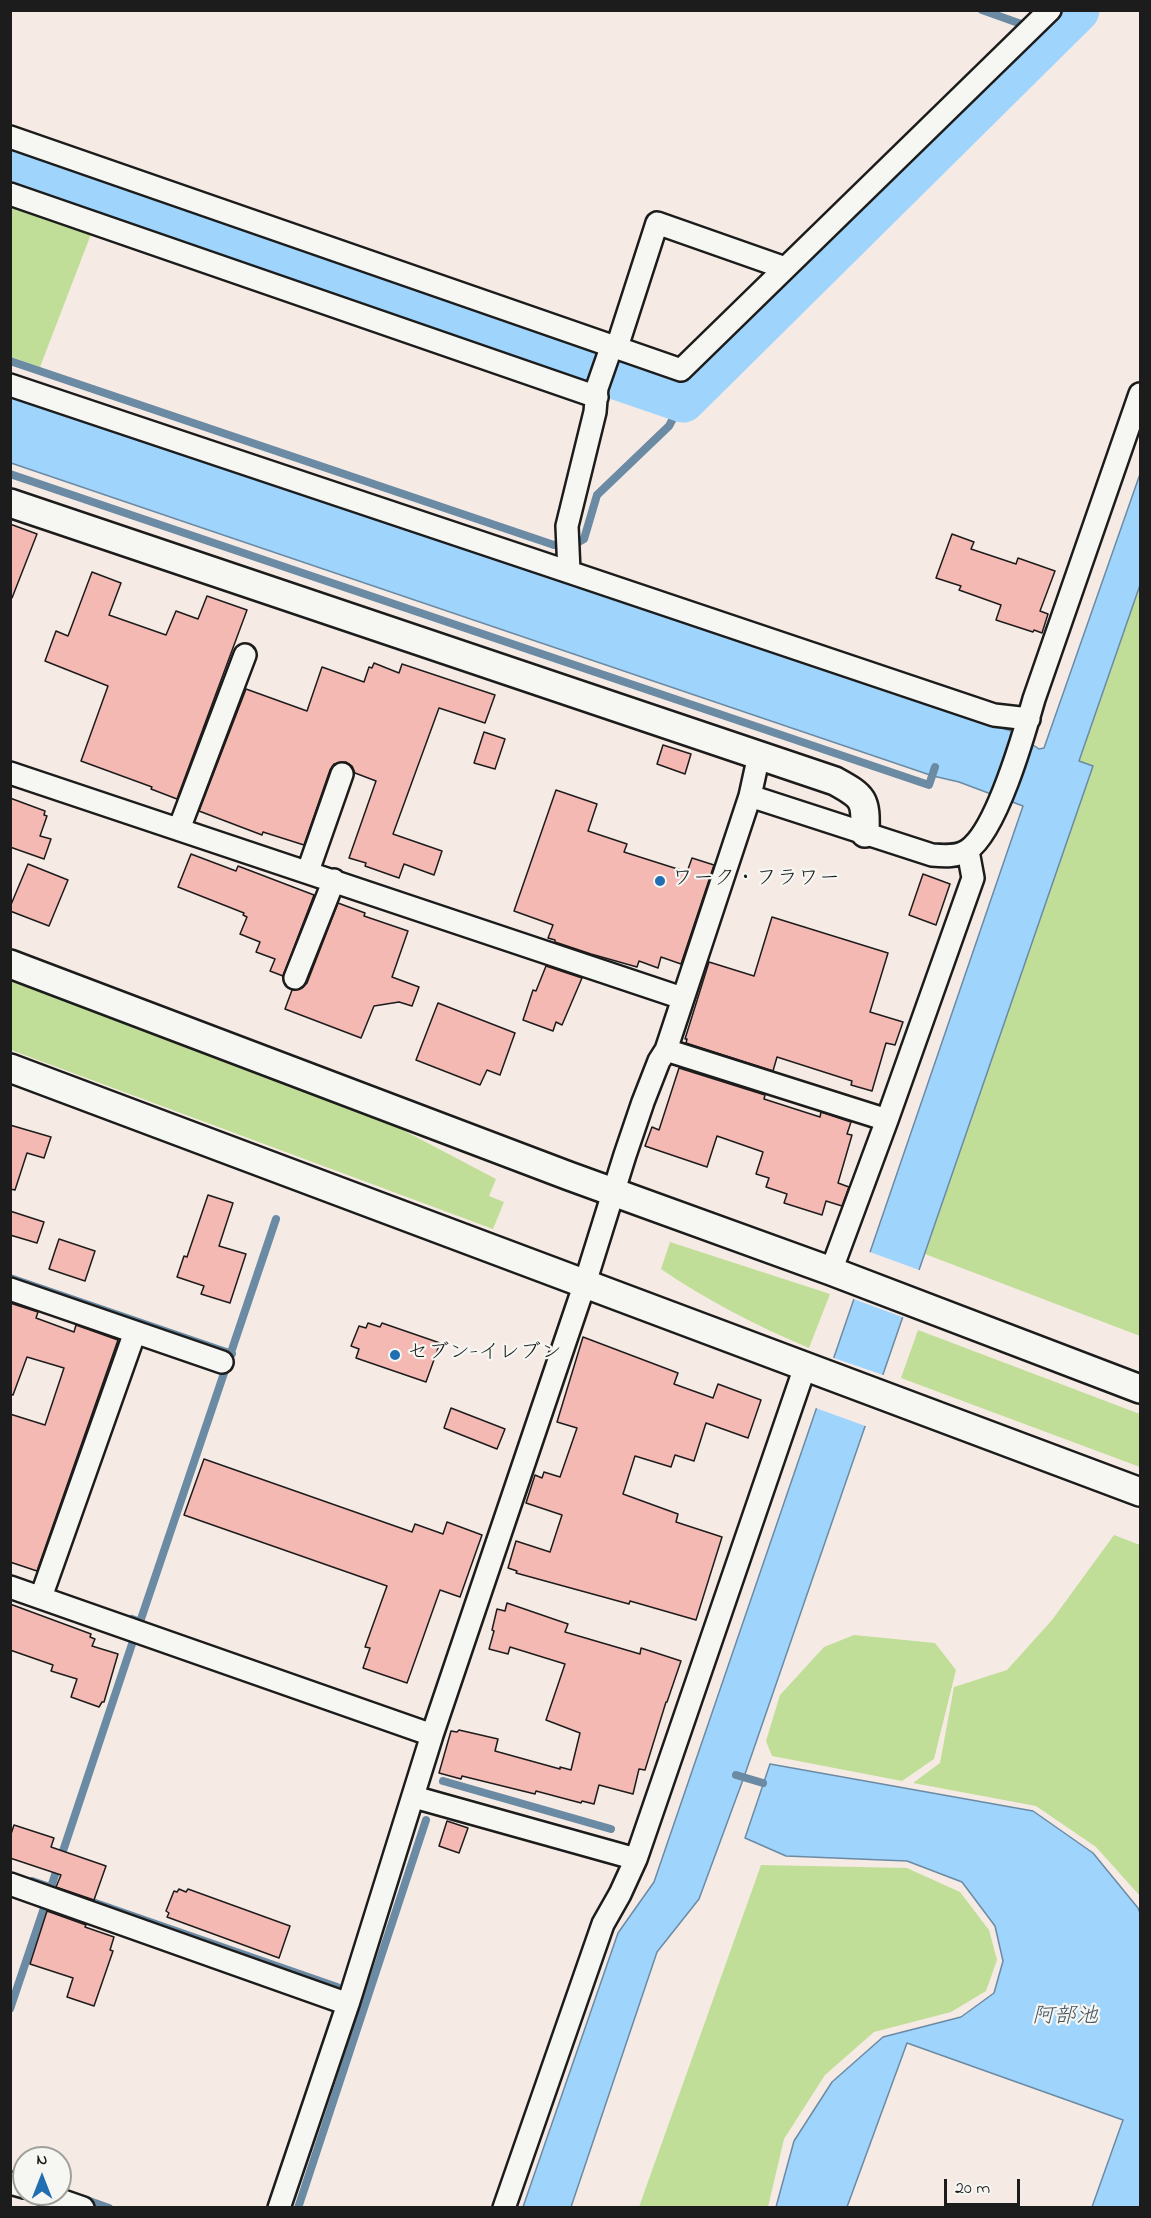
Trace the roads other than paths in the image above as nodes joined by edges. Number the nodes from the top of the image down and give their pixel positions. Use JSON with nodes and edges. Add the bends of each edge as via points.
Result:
{"nodes":[{"id":1,"x":1038,"y":22,"type":"edge"},
{"id":2,"x":10,"y":137,"type":"edge"},
{"id":3,"x":10,"y":194,"type":"edge"},
{"id":4,"x":785,"y":268,"type":"junction"},
{"id":5,"x":612,"y":349,"type":"junction"},
{"id":6,"x":10,"y":385,"type":"edge"},
{"id":7,"x":597,"y":393,"type":"junction"},
{"id":8,"x":1140,"y":394,"type":"edge"},
{"id":9,"x":10,"y":503,"type":"edge"},
{"id":10,"x":567,"y":553,"type":"junction"},
{"id":11,"x":245,"y":655,"type":"dead end"},
{"id":12,"x":1029,"y":719,"type":"junction"},
{"id":13,"x":759,"y":755,"type":"junction"},
{"id":14,"x":10,"y":773,"type":"edge"},
{"id":15,"x":342,"y":774,"type":"dead end"},
{"id":16,"x":750,"y":796,"type":"junction"},
{"id":17,"x":179,"y":829,"type":"junction"},
{"id":18,"x":865,"y":833,"type":"junction"},
{"id":19,"x":968,"y":851,"type":"junction"},
{"id":20,"x":308,"y":872,"type":"junction"},
{"id":21,"x":334,"y":880,"type":"junction"},
{"id":22,"x":10,"y":964,"type":"edge"},
{"id":23,"x":295,"y":978,"type":"dead end"},
{"id":24,"x":682,"y":998,"type":"junction"},
{"id":25,"x":666,"y":1050,"type":"junction"},
{"id":26,"x":10,"y":1068,"type":"edge"},
{"id":27,"x":887,"y":1120,"type":"junction"},
{"id":28,"x":613,"y":1192,"type":"junction"},
{"id":29,"x":839,"y":1274,"type":"junction"},
{"id":30,"x":585,"y":1282,"type":"junction"},
{"id":31,"x":10,"y":1289,"type":"edge"},
{"id":32,"x":135,"y":1332,"type":"junction"},
{"id":33,"x":222,"y":1362,"type":"dead end"},
{"id":34,"x":810,"y":1369,"type":"junction"},
{"id":35,"x":1140,"y":1389,"type":"edge"},
{"id":36,"x":1140,"y":1492,"type":"edge"},
{"id":37,"x":10,"y":1587,"type":"edge"},
{"id":38,"x":41,"y":1597,"type":"junction"},
{"id":39,"x":432,"y":1736,"type":"junction"},
{"id":40,"x":414,"y":1797,"type":"junction"},
{"id":41,"x":636,"y":1858,"type":"junction"},
{"id":42,"x":10,"y":1884,"type":"edge"},
{"id":43,"x":348,"y":2004,"type":"junction"},
{"id":44,"x":279,"y":2208,"type":"edge"},
{"id":45,"x":504,"y":2208,"type":"edge"}],
"edges":[{"from":1,"to":4,"type":"street"},
{"from":2,"to":5,"type":"street"},
{"from":3,"to":7,"type":"street"},
{"from":4,"to":5,"type":"street","via":[[681,369]]},
{"from":4,"to":5,"type":"street","via":[[657,223]]},
{"from":5,"to":7,"type":"street"},
{"from":6,"to":10,"type":"street"},
{"from":7,"to":10,"type":"street"},
{"from":8,"to":12,"type":"street"},
{"from":9,"to":13,"type":"street"},
{"from":10,"to":12,"type":"street","via":[[994,715]]},
{"from":11,"to":17,"type":"street"},
{"from":12,"to":19,"type":"street","via":[[989,823]]},
{"from":13,"to":16,"type":"street"},
{"from":13,"to":18,"type":"street","via":[[856,792],[866,812]]},
{"from":14,"to":17,"type":"street"},
{"from":15,"to":20,"type":"street"},
{"from":16,"to":18,"type":"street"},
{"from":16,"to":24,"type":"street"},
{"from":17,"to":20,"type":"street"},
{"from":18,"to":19,"type":"street","via":[[932,855],[952,856]]},
{"from":19,"to":27,"type":"street","via":[[973,878]]},
{"from":20,"to":21,"type":"street"},
{"from":21,"to":23,"type":"street"},
{"from":21,"to":24,"type":"street"},
{"from":22,"to":28,"type":"street"},
{"from":24,"to":25,"type":"street"},
{"from":25,"to":27,"type":"street"},
{"from":25,"to":28,"type":"street","via":[[643,1102]]},
{"from":26,"to":30,"type":"street"},
{"from":27,"to":29,"type":"street"},
{"from":28,"to":29,"type":"street"},
{"from":28,"to":30,"type":"street"},
{"from":29,"to":35,"type":"street"},
{"from":30,"to":34,"type":"street"},
{"from":30,"to":39,"type":"street"},
{"from":31,"to":32,"type":"street"},
{"from":32,"to":33,"type":"street"},
{"from":32,"to":38,"type":"street"},
{"from":34,"to":36,"type":"street"},
{"from":34,"to":41,"type":"street"},
{"from":37,"to":38,"type":"street"},
{"from":38,"to":39,"type":"street"},
{"from":39,"to":40,"type":"street"},
{"from":40,"to":41,"type":"street"},
{"from":40,"to":43,"type":"street"},
{"from":41,"to":45,"type":"street","via":[[603,1924]]},
{"from":42,"to":43,"type":"street"},
{"from":43,"to":44,"type":"street"}]}
